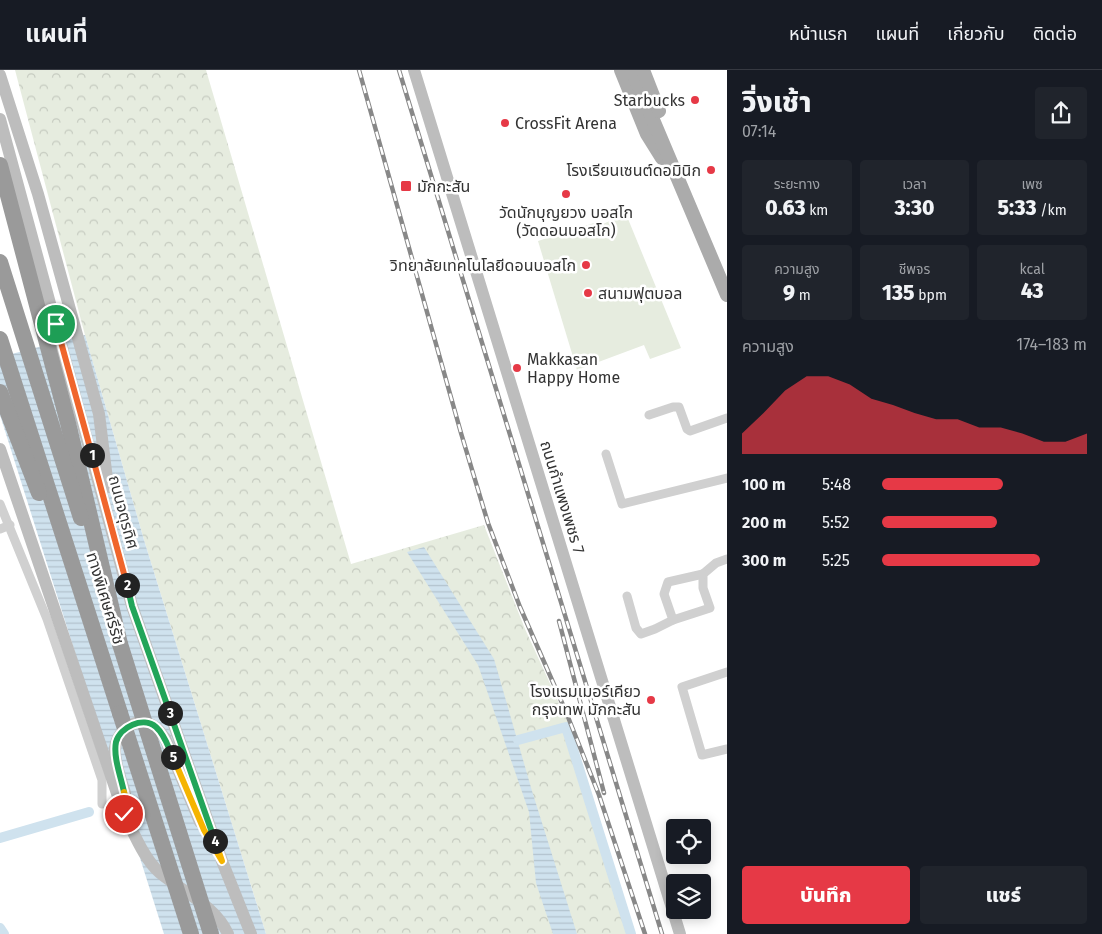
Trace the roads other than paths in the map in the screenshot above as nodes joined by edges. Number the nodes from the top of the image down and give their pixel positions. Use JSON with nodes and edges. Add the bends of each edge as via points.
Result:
{"nodes":[{"id":1,"x":414,"y":70,"type":"edge"},
{"id":2,"x":621,"y":70,"type":"edge"},
{"id":3,"x":632,"y":70,"type":"edge"},
{"id":4,"x":643,"y":70,"type":"edge"},
{"id":5,"x":0,"y":75,"type":"edge"},
{"id":6,"x":0,"y":119,"type":"edge"},
{"id":7,"x":0,"y":164,"type":"edge"},
{"id":8,"x":676,"y":176,"type":"junction"},
{"id":9,"x":0,"y":262,"type":"edge"},
{"id":10,"x":727,"y":295,"type":"edge"},
{"id":11,"x":0,"y":339,"type":"edge"},
{"id":12,"x":0,"y":392,"type":"edge"},
{"id":13,"x":649,"y":415,"type":"dead end"},
{"id":14,"x":727,"y":418,"type":"edge"},
{"id":15,"x":0,"y":449,"type":"edge"},
{"id":16,"x":606,"y":454,"type":"dead end"},
{"id":17,"x":0,"y":475,"type":"edge"},
{"id":18,"x":727,"y":478,"type":"edge"},
{"id":19,"x":0,"y":505,"type":"edge"},
{"id":20,"x":10,"y":525,"type":"junction"},
{"id":21,"x":0,"y":529,"type":"edge"},
{"id":22,"x":113,"y":530,"type":"junction"},
{"id":23,"x":31,"y":541,"type":"junction"},
{"id":24,"x":727,"y":559,"type":"edge"},
{"id":25,"x":703,"y":574,"type":"junction"},
{"id":26,"x":627,"y":596,"type":"dead end"},
{"id":27,"x":83,"y":599,"type":"junction"},
{"id":28,"x":673,"y":620,"type":"junction"},
{"id":29,"x":120,"y":644,"type":"junction"},
{"id":30,"x":727,"y":672,"type":"edge"},
{"id":31,"x":727,"y":749,"type":"edge"},
{"id":32,"x":102,"y":804,"type":"dead end"},
{"id":33,"x":130,"y":826,"type":"junction"},
{"id":34,"x":222,"y":861,"type":"junction"},
{"id":35,"x":191,"y":934,"type":"edge"},
{"id":36,"x":211,"y":934,"type":"edge"},
{"id":37,"x":228,"y":934,"type":"edge"},
{"id":38,"x":251,"y":934,"type":"edge"},
{"id":39,"x":680,"y":934,"type":"edge"}],
"edges":[{"from":1,"to":39,"type":"main road","name":"ถนนกำแพงเพชร 7"},
{"from":2,"to":8,"type":"main road","via":[[647,134]]},
{"from":3,"to":8,"type":"main road"},
{"from":4,"to":8,"type":"main road","via":[[671,142]]},
{"from":5,"to":22,"type":"main road","via":[[38,194],[99,414]]},
{"from":6,"to":22,"type":"main road","name":"ถนนจตุรทิศ"},
{"from":7,"to":29,"type":"highway","via":[[68,423]]},
{"from":8,"to":10,"type":"main road"},
{"from":9,"to":29,"type":"highway","name":"ทางพิเศษศรีรัช"},
{"from":11,"to":27,"type":"highway","name":"ทางพิเศษศรีรัช"},
{"from":12,"to":27,"type":"highway"},
{"from":13,"to":14,"type":"street","via":[[679,407],[690,431]]},
{"from":15,"to":23,"type":"main road"},
{"from":16,"to":18,"type":"street","via":[[622,504]]},
{"from":17,"to":23,"type":"main road"},
{"from":19,"to":20,"type":"street"},
{"from":20,"to":21,"type":"street"},
{"from":20,"to":32,"type":"street","via":[[47,619],[102,780]]},
{"from":22,"to":34,"type":"main road","name":"ถนนจตุรทิศ","via":[[132,606]]},
{"from":23,"to":33,"type":"main road"},
{"from":24,"to":25,"type":"street"},
{"from":25,"to":28,"type":"street","via":[[703,588],[710,608]]},
{"from":25,"to":28,"type":"street","via":[[668,582],[664,594]]},
{"from":26,"to":28,"type":"street","via":[[636,628],[641,634]]},
{"from":27,"to":35,"type":"highway","name":"ทางพิเศษศรีรัช","bridge":true},
{"from":29,"to":36,"type":"highway","name":"ทางพิเศษศรีรัช","bridge":true},
{"from":30,"to":31,"type":"street","via":[[682,687],[702,755]]},
{"from":33,"to":34,"type":"main road","bridge":true,"via":[[116,742],[124,729],[138,723],[149,723],[165,738],[204,830]]},
{"from":33,"to":37,"type":"main road","bridge":true,"via":[[159,872],[215,913]]},
{"from":34,"to":38,"type":"main road","name":"ถนนจตุรทิศ"}]}
